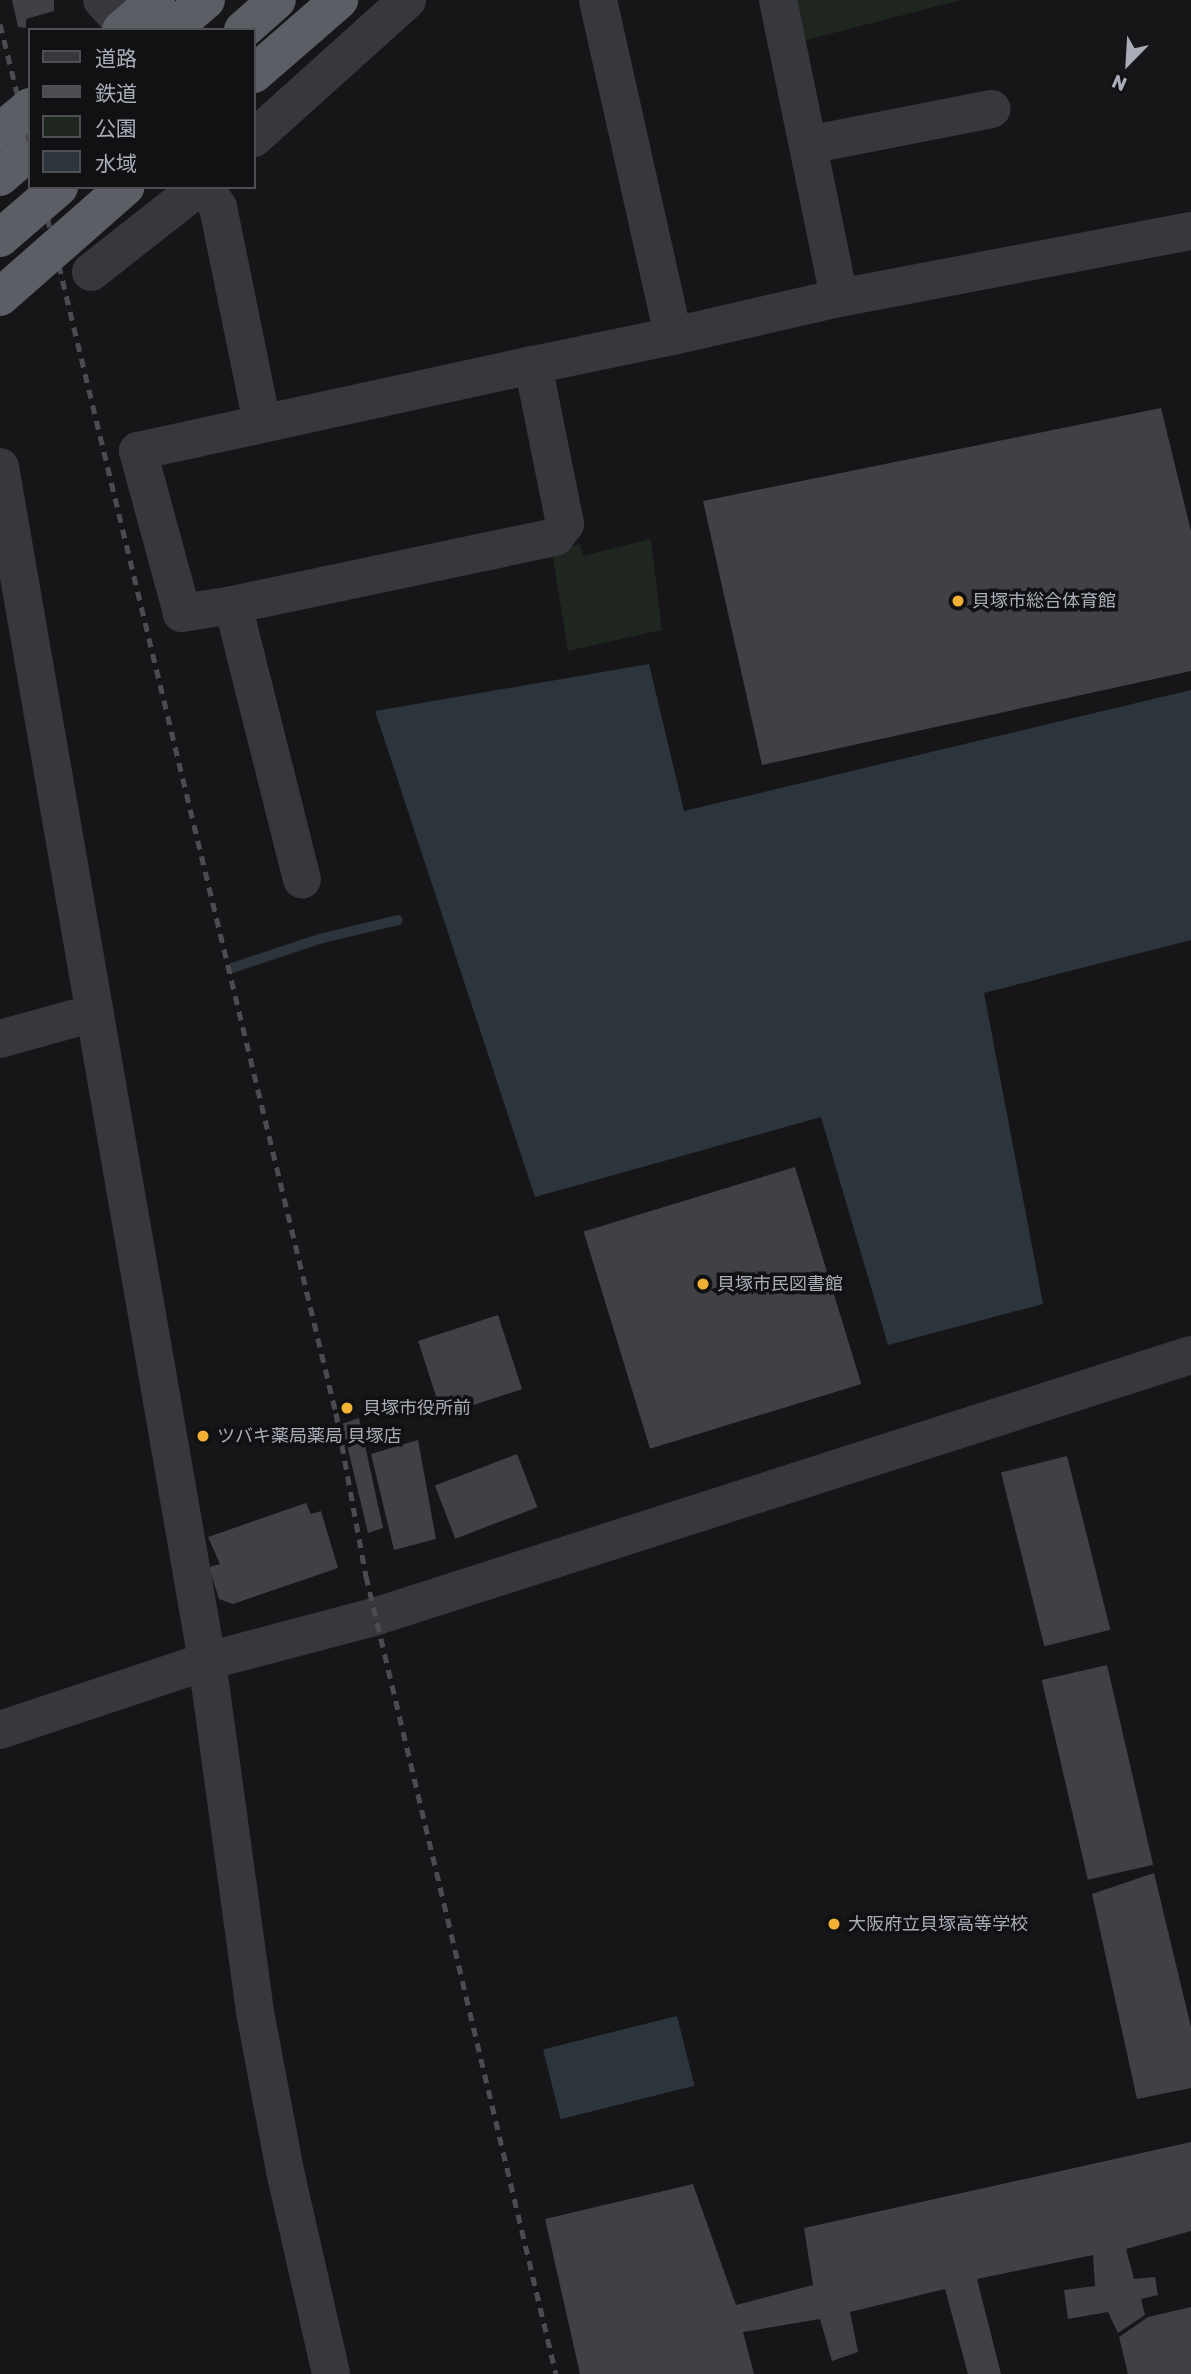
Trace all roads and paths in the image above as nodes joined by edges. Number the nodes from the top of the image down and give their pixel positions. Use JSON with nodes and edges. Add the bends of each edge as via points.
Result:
{"nodes":[{"id":1,"x":102,"y":0,"type":"edge"},
{"id":2,"x":156,"y":0,"type":"edge"},
{"id":3,"x":206,"y":0,"type":"edge"},
{"id":4,"x":277,"y":0,"type":"edge"},
{"id":5,"x":339,"y":0,"type":"edge"},
{"id":6,"x":407,"y":0,"type":"edge"},
{"id":7,"x":598,"y":0,"type":"edge"},
{"id":8,"x":778,"y":0,"type":"edge"},
{"id":9,"x":123,"y":28,"type":"edge"},
{"id":10,"x":128,"y":28,"type":"edge"},
{"id":11,"x":174,"y":28,"type":"edge"},
{"id":12,"x":245,"y":28,"type":"edge"},
{"id":13,"x":256,"y":72,"type":"edge"},
{"id":14,"x":28,"y":109,"type":"edge"},
{"id":15,"x":991,"y":110,"type":"dead end"},
{"id":16,"x":0,"y":132,"type":"edge"},
{"id":17,"x":256,"y":136,"type":"edge"},
{"id":18,"x":808,"y":145,"type":"junction"},
{"id":19,"x":28,"y":153,"type":"edge"},
{"id":20,"x":0,"y":177,"type":"edge"},
{"id":21,"x":57,"y":189,"type":"edge"},
{"id":22,"x":123,"y":189,"type":"edge"},
{"id":23,"x":198,"y":189,"type":"edge"},
{"id":24,"x":203,"y":189,"type":"edge"},
{"id":25,"x":1191,"y":231,"type":"edge"},
{"id":26,"x":0,"y":238,"type":"edge"},
{"id":27,"x":91,"y":272,"type":"dead end"},
{"id":28,"x":0,"y":297,"type":"edge"},
{"id":29,"x":839,"y":298,"type":"junction"},
{"id":30,"x":673,"y":336,"type":"junction"},
{"id":31,"x":533,"y":365,"type":"junction"},
{"id":32,"x":262,"y":424,"type":"junction"},
{"id":33,"x":0,"y":467,"type":"edge"},
{"id":34,"x":233,"y":606,"type":"junction"},
{"id":35,"x":302,"y":879,"type":"dead end"},
{"id":36,"x":94,"y":1013,"type":"junction"},
{"id":37,"x":0,"y":1039,"type":"edge"},
{"id":38,"x":1191,"y":1355,"type":"edge"},
{"id":39,"x":207,"y":1661,"type":"junction"},
{"id":40,"x":0,"y":1730,"type":"edge"},
{"id":41,"x":331,"y":2374,"type":"edge"}],
"edges":[{"from":1,"to":10,"type":"street"},
{"from":2,"to":9,"type":"highway","bridge":true},
{"from":3,"to":11,"type":"highway"},
{"from":4,"to":12,"type":"highway"},
{"from":5,"to":13,"type":"highway"},
{"from":6,"to":17,"type":"street"},
{"from":7,"to":30,"type":"street"},
{"from":8,"to":18,"type":"street"},
{"from":14,"to":16,"type":"highway","bridge":true},
{"from":15,"to":18,"type":"street"},
{"from":18,"to":29,"type":"street"},
{"from":19,"to":20,"type":"highway"},
{"from":21,"to":26,"type":"highway","bridge":true},
{"from":22,"to":28,"type":"highway","bridge":true},
{"from":23,"to":27,"type":"street"},
{"from":24,"to":32,"type":"street","via":[[218,207]]},
{"from":25,"to":29,"type":"street"},
{"from":29,"to":30,"type":"street"},
{"from":30,"to":31,"type":"street"},
{"from":31,"to":32,"type":"street"},
{"from":31,"to":34,"type":"street","via":[[565,524],[555,537]]},
{"from":32,"to":34,"type":"street","via":[[138,451],[182,613]]},
{"from":33,"to":36,"type":"street"},
{"from":34,"to":35,"type":"street"},
{"from":36,"to":37,"type":"street"},
{"from":36,"to":39,"type":"street"},
{"from":38,"to":39,"type":"street","via":[[377,1616]]},
{"from":39,"to":40,"type":"street"},
{"from":39,"to":41,"type":"street","via":[[255,2012]]}]}
